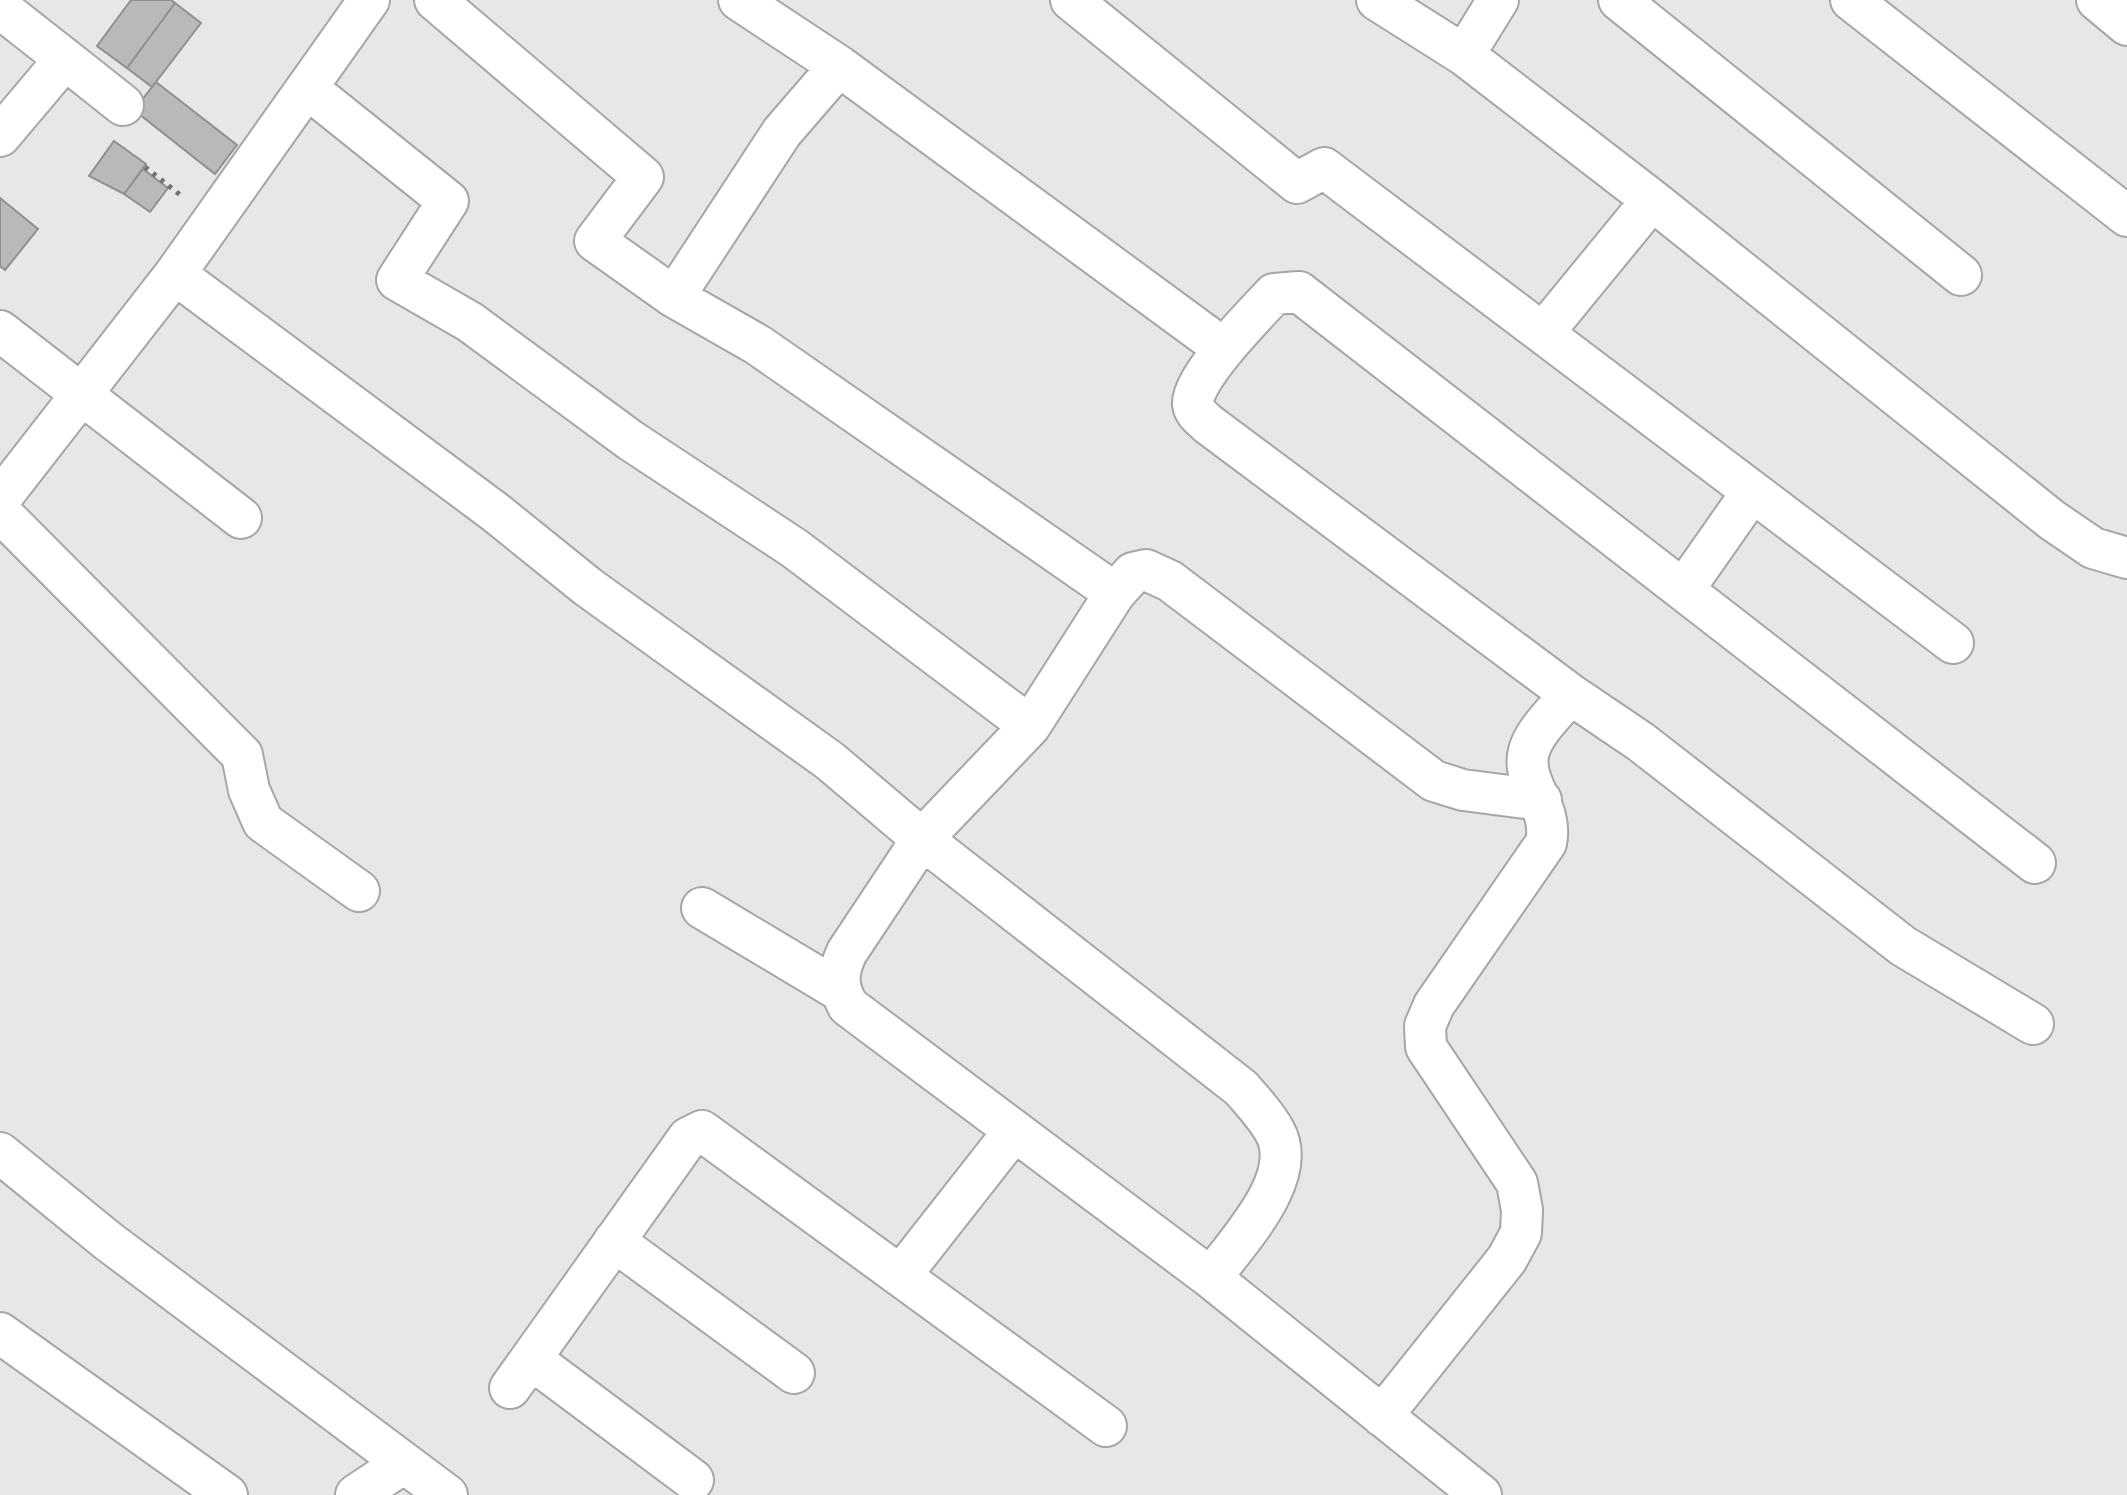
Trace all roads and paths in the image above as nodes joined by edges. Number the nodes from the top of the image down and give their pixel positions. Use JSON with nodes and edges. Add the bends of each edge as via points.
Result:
{"nodes":[{"id":1,"x":369,"y":0,"type":"edge"},
{"id":2,"x":435,"y":0,"type":"edge"},
{"id":3,"x":739,"y":0,"type":"edge"},
{"id":4,"x":1071,"y":0,"type":"edge"},
{"id":5,"x":1377,"y":0,"type":"edge"},
{"id":6,"x":1498,"y":0,"type":"edge"},
{"id":7,"x":1619,"y":0,"type":"edge"},
{"id":8,"x":1851,"y":0,"type":"edge"},
{"id":9,"x":2097,"y":0,"type":"edge"},
{"id":10,"x":4,"y":6,"type":"edge"},
{"id":11,"x":2127,"y":25,"type":"edge"},
{"id":12,"x":1464,"y":55,"type":"junction"},
{"id":13,"x":65,"y":59,"type":"junction"},
{"id":14,"x":839,"y":66,"type":"junction"},
{"id":15,"x":307,"y":88,"type":"junction"},
{"id":16,"x":123,"y":105,"type":"dead end"},
{"id":17,"x":0,"y":136,"type":"edge"},
{"id":18,"x":145,"y":167,"type":"dead end"},
{"id":19,"x":1652,"y":200,"type":"junction"},
{"id":20,"x":2127,"y":216,"type":"edge"},
{"id":21,"x":213,"y":221,"type":"junction"},
{"id":22,"x":175,"y":274,"type":"junction"},
{"id":23,"x":1961,"y":275,"type":"dead end"},
{"id":24,"x":674,"y":297,"type":"junction"},
{"id":25,"x":0,"y":331,"type":"edge"},
{"id":26,"x":1543,"y":333,"type":"junction"},
{"id":27,"x":1223,"y":348,"type":"junction"},
{"id":28,"x":81,"y":396,"type":"junction"},
{"id":29,"x":1752,"y":492,"type":"junction"},
{"id":30,"x":0,"y":499,"type":"edge"},
{"id":31,"x":0,"y":512,"type":"edge"},
{"id":32,"x":241,"y":518,"type":"dead end"},
{"id":33,"x":2127,"y":558,"type":"edge"},
{"id":34,"x":1684,"y":589,"type":"junction"},
{"id":35,"x":1115,"y":593,"type":"junction"},
{"id":36,"x":1953,"y":643,"type":"dead end"},
{"id":37,"x":1570,"y":694,"type":"junction"},
{"id":38,"x":1030,"y":726,"type":"junction"},
{"id":39,"x":1541,"y":800,"type":"junction"},
{"id":40,"x":922,"y":839,"type":"junction"},
{"id":41,"x":2035,"y":863,"type":"dead end"},
{"id":42,"x":359,"y":891,"type":"dead end"},
{"id":43,"x":702,"y":908,"type":"dead end"},
{"id":44,"x":839,"y":990,"type":"junction"},
{"id":45,"x":2033,"y":1024,"type":"dead end"},
{"id":46,"x":1014,"y":1131,"type":"junction"},
{"id":47,"x":0,"y":1153,"type":"edge"},
{"id":48,"x":614,"y":1241,"type":"junction"},
{"id":49,"x":901,"y":1275,"type":"junction"},
{"id":50,"x":1211,"y":1278,"type":"junction"},
{"id":51,"x":0,"y":1333,"type":"edge"},
{"id":52,"x":794,"y":1373,"type":"dead end"},
{"id":53,"x":1382,"y":1416,"type":"junction"},
{"id":54,"x":1106,"y":1426,"type":"dead end"},
{"id":55,"x":404,"y":1463,"type":"junction"},
{"id":56,"x":693,"y":1480,"type":"dead end"},
{"id":57,"x":227,"y":1495,"type":"edge"},
{"id":58,"x":356,"y":1495,"type":"edge"},
{"id":59,"x":447,"y":1495,"type":"edge"},
{"id":60,"x":1481,"y":1495,"type":"edge"}],
"edges":[{"from":1,"to":15,"type":"street"},
{"from":2,"to":24,"type":"street","via":[[643,177],[595,241]]},
{"from":3,"to":14,"type":"street"},
{"from":4,"to":26,"type":"street","via":[[1297,183],[1324,168]]},
{"from":5,"to":12,"type":"street"},
{"from":6,"to":12,"type":"street"},
{"from":7,"to":23,"type":"street"},
{"from":8,"to":20,"type":"street"},
{"from":9,"to":11,"type":"street"},
{"from":10,"to":13,"type":"street"},
{"from":12,"to":19,"type":"street"},
{"from":13,"to":16,"type":"street"},
{"from":13,"to":17,"type":"street"},
{"from":14,"to":24,"type":"street","via":[[782,132]]},
{"from":14,"to":27,"type":"street"},
{"from":15,"to":21,"type":"street"},
{"from":15,"to":38,"type":"street","via":[[448,201],[397,280],[470,322],[630,440],[794,548]]},
{"from":18,"to":21,"type":"path"},
{"from":19,"to":26,"type":"street"},
{"from":19,"to":33,"type":"street","via":[[2052,520],[2093,548]]},
{"from":21,"to":22,"type":"street"},
{"from":22,"to":28,"type":"street"},
{"from":22,"to":40,"type":"street","via":[[588,587],[830,761]]},
{"from":24,"to":35,"type":"street","via":[[758,345]]},
{"from":25,"to":28,"type":"street"},
{"from":26,"to":29,"type":"street"},
{"from":27,"to":34,"type":"street","via":[[1274,294],[1299,292]]},
{"from":27,"to":37,"type":"street","via":[[1195,396],[1197,415]]},
{"from":28,"to":30,"type":"street"},
{"from":28,"to":32,"type":"street"},
{"from":29,"to":34,"type":"street"},
{"from":29,"to":36,"type":"street"},
{"from":31,"to":42,"type":"street","via":[[242,755],[263,822]]},
{"from":34,"to":41,"type":"street"},
{"from":35,"to":38,"type":"street"},
{"from":35,"to":39,"type":"street","via":[[1133,573],[1157,573],[1434,781]]},
{"from":37,"to":39,"type":"street","via":[[1529,752],[1529,775]]},
{"from":37,"to":45,"type":"street","via":[[1641,742],[1903,946]]},
{"from":38,"to":40,"type":"street"},
{"from":39,"to":53,"type":"street","via":[[1549,828],[1546,843],[1434,1005],[1425,1026],[1426,1047],[1438,1070],[1517,1183],[1521,1233],[1507,1259]]},
{"from":40,"to":44,"type":"street","via":[[847,952],[839,969]]},
{"from":40,"to":50,"type":"street","via":[[1241,1088],[1261,1110],[1277,1135],[1282,1162],[1278,1183]]},
{"from":43,"to":44,"type":"street"},
{"from":44,"to":46,"type":"street","via":[[848,1006]]},
{"from":46,"to":49,"type":"street"},
{"from":46,"to":50,"type":"street"},
{"from":47,"to":55,"type":"street","via":[[108,1241]]},
{"from":48,"to":49,"type":"street","via":[[688,1138],[702,1131]]},
{"from":48,"to":52,"type":"street"},
{"from":48,"to":56,"type":"street","via":[[520,1373]]},
{"from":49,"to":54,"type":"street"},
{"from":50,"to":53,"type":"street"},
{"from":51,"to":57,"type":"street"},
{"from":53,"to":60,"type":"street"},
{"from":55,"to":58,"type":"street"},
{"from":55,"to":59,"type":"street"}]}
